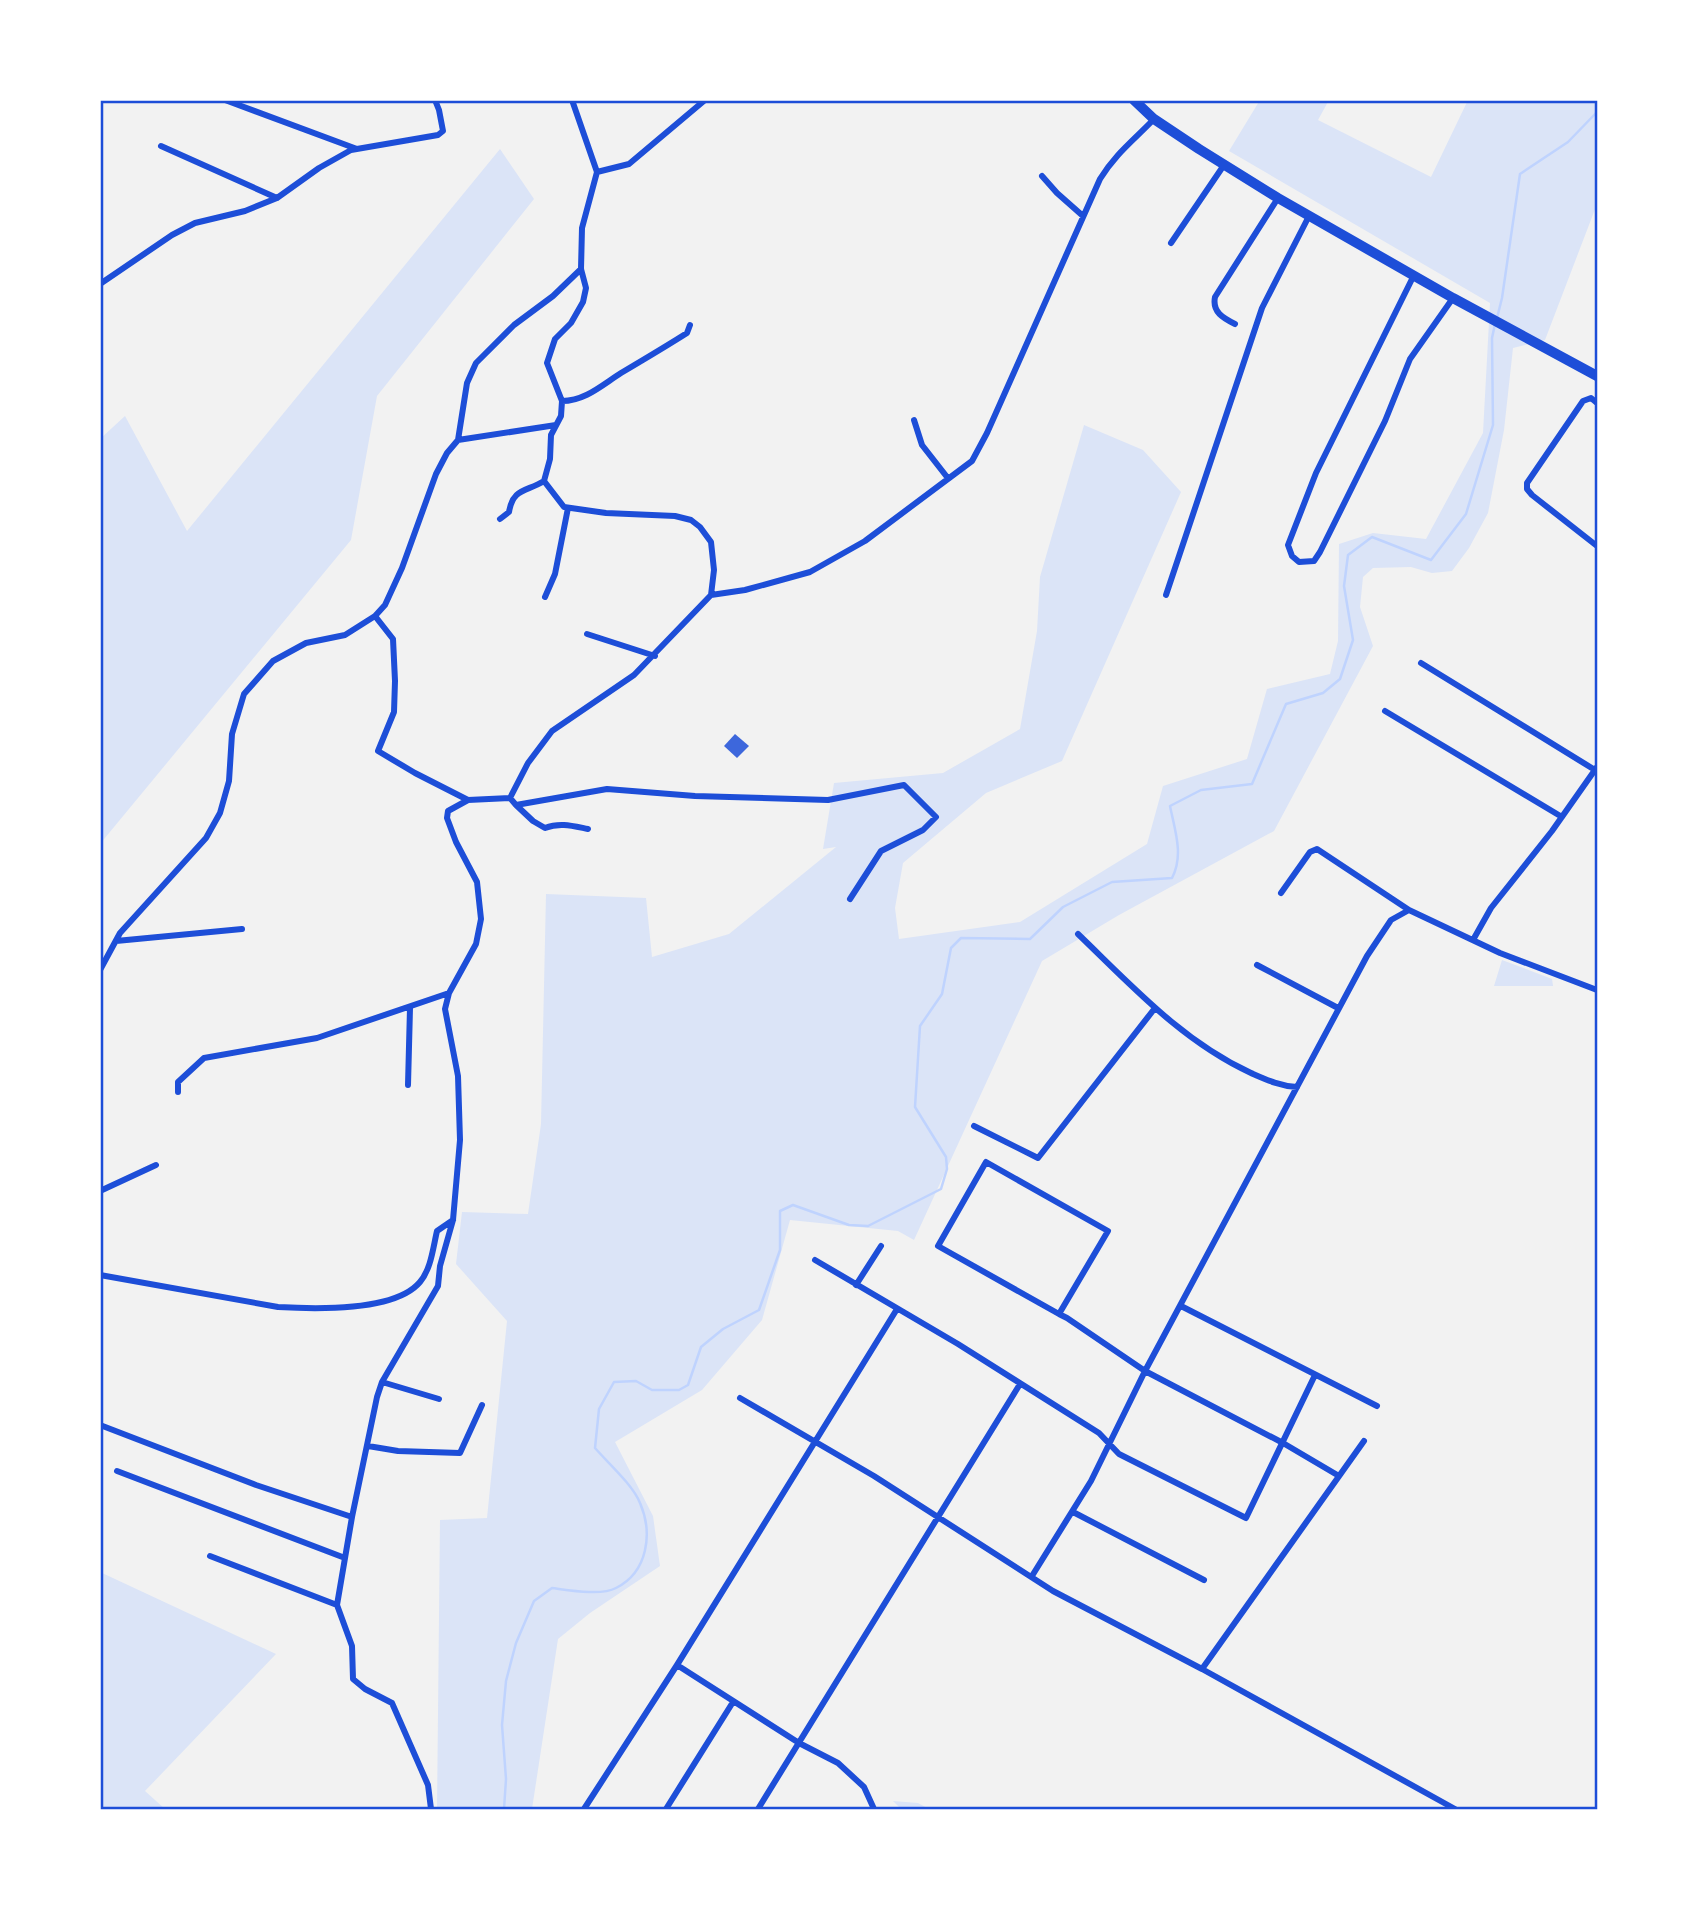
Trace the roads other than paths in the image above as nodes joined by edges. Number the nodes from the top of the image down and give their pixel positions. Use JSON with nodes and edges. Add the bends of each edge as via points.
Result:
{"nodes":[{"id":1,"x":225,"y":100,"type":"edge"},
{"id":2,"x":435,"y":100,"type":"edge"},
{"id":3,"x":572,"y":100,"type":"edge"},
{"id":4,"x":705,"y":100,"type":"edge"},
{"id":5,"x":1134,"y":100,"type":"edge"},
{"id":6,"x":1154,"y":118,"type":"junction"},
{"id":7,"x":161,"y":146,"type":"dead end"},
{"id":8,"x":357,"y":149,"type":"junction"},
{"id":9,"x":1224,"y":165,"type":"junction"},
{"id":10,"x":597,"y":172,"type":"junction"},
{"id":11,"x":1042,"y":176,"type":"dead end"},
{"id":12,"x":277,"y":198,"type":"junction"},
{"id":13,"x":1278,"y":198,"type":"junction"},
{"id":14,"x":1083,"y":216,"type":"junction"},
{"id":15,"x":1309,"y":216,"type":"junction"},
{"id":16,"x":1171,"y":243,"type":"dead end"},
{"id":17,"x":581,"y":268,"type":"junction"},
{"id":18,"x":1414,"y":275,"type":"junction"},
{"id":19,"x":100,"y":284,"type":"edge"},
{"id":20,"x":1453,"y":298,"type":"junction"},
{"id":21,"x":1235,"y":324,"type":"dead end"},
{"id":22,"x":690,"y":325,"type":"dead end"},
{"id":23,"x":1597,"y":376,"type":"edge"},
{"id":24,"x":1594,"y":400,"type":"edge"},
{"id":25,"x":562,"y":401,"type":"junction"},
{"id":26,"x":914,"y":420,"type":"dead end"},
{"id":27,"x":556,"y":425,"type":"junction"},
{"id":28,"x":458,"y":440,"type":"junction"},
{"id":29,"x":947,"y":477,"type":"junction"},
{"id":30,"x":544,"y":481,"type":"junction"},
{"id":31,"x":568,"y":508,"type":"junction"},
{"id":32,"x":499,"y":519,"type":"dead end"},
{"id":33,"x":1597,"y":546,"type":"edge"},
{"id":34,"x":711,"y":595,"type":"junction"},
{"id":35,"x":1166,"y":595,"type":"dead end"},
{"id":36,"x":545,"y":597,"type":"dead end"},
{"id":37,"x":375,"y":616,"type":"junction"},
{"id":38,"x":587,"y":634,"type":"dead end"},
{"id":39,"x":655,"y":656,"type":"junction"},
{"id":40,"x":1421,"y":663,"type":"dead end"},
{"id":41,"x":1385,"y":710,"type":"dead end"},
{"id":42,"x":1596,"y":768,"type":"edge"},
{"id":43,"x":510,"y":798,"type":"junction"},
{"id":44,"x":468,"y":800,"type":"junction"},
{"id":45,"x":516,"y":805,"type":"junction"},
{"id":46,"x":1562,"y":817,"type":"junction"},
{"id":47,"x":588,"y":829,"type":"dead end"},
{"id":48,"x":1281,"y":893,"type":"dead end"},
{"id":49,"x":850,"y":899,"type":"dead end"},
{"id":50,"x":1409,"y":910,"type":"junction"},
{"id":51,"x":242,"y":929,"type":"dead end"},
{"id":52,"x":1078,"y":934,"type":"dead end"},
{"id":53,"x":1473,"y":940,"type":"junction"},
{"id":54,"x":116,"y":942,"type":"junction"},
{"id":55,"x":1257,"y":965,"type":"dead end"},
{"id":56,"x":100,"y":970,"type":"edge"},
{"id":57,"x":1597,"y":990,"type":"edge"},
{"id":58,"x":449,"y":993,"type":"junction"},
{"id":59,"x":410,"y":1008,"type":"junction"},
{"id":60,"x":1155,"y":1008,"type":"junction"},
{"id":61,"x":1338,"y":1008,"type":"junction"},
{"id":62,"x":408,"y":1085,"type":"dead end"},
{"id":63,"x":1297,"y":1087,"type":"junction"},
{"id":64,"x":178,"y":1092,"type":"dead end"},
{"id":65,"x":974,"y":1126,"type":"dead end"},
{"id":66,"x":156,"y":1165,"type":"dead end"},
{"id":67,"x":100,"y":1191,"type":"edge"},
{"id":68,"x":453,"y":1220,"type":"junction"},
{"id":69,"x":881,"y":1246,"type":"dead end"},
{"id":70,"x":815,"y":1260,"type":"dead end"},
{"id":71,"x":100,"y":1275,"type":"edge"},
{"id":72,"x":856,"y":1285,"type":"junction"},
{"id":73,"x":1181,"y":1306,"type":"junction"},
{"id":74,"x":897,"y":1309,"type":"junction"},
{"id":75,"x":1059,"y":1314,"type":"junction"},
{"id":76,"x":1145,"y":1371,"type":"junction"},
{"id":77,"x":1315,"y":1375,"type":"junction"},
{"id":78,"x":382,"y":1382,"type":"junction"},
{"id":79,"x":1020,"y":1384,"type":"junction"},
{"id":80,"x":740,"y":1398,"type":"dead end"},
{"id":81,"x":439,"y":1399,"type":"dead end"},
{"id":82,"x":482,"y":1405,"type":"dead end"},
{"id":83,"x":1377,"y":1406,"type":"dead end"},
{"id":84,"x":100,"y":1425,"type":"edge"},
{"id":85,"x":815,"y":1440,"type":"junction"},
{"id":86,"x":1364,"y":1441,"type":"dead end"},
{"id":87,"x":1110,"y":1442,"type":"junction"},
{"id":88,"x":1283,"y":1443,"type":"junction"},
{"id":89,"x":368,"y":1446,"type":"junction"},
{"id":90,"x":117,"y":1471,"type":"dead end"},
{"id":91,"x":1339,"y":1476,"type":"junction"},
{"id":92,"x":1073,"y":1512,"type":"junction"},
{"id":93,"x":937,"y":1516,"type":"junction"},
{"id":94,"x":352,"y":1517,"type":"junction"},
{"id":95,"x":210,"y":1556,"type":"dead end"},
{"id":96,"x":345,"y":1558,"type":"junction"},
{"id":97,"x":1032,"y":1576,"type":"junction"},
{"id":98,"x":1204,"y":1580,"type":"dead end"},
{"id":99,"x":337,"y":1605,"type":"junction"},
{"id":100,"x":677,"y":1665,"type":"junction"},
{"id":101,"x":1202,"y":1669,"type":"junction"},
{"id":102,"x":733,"y":1702,"type":"junction"},
{"id":103,"x":799,"y":1743,"type":"junction"},
{"id":104,"x":431,"y":1809,"type":"edge"},
{"id":105,"x":584,"y":1809,"type":"edge"},
{"id":106,"x":666,"y":1809,"type":"edge"},
{"id":107,"x":758,"y":1809,"type":"edge"},
{"id":108,"x":874,"y":1809,"type":"edge"},
{"id":109,"x":1455,"y":1809,"type":"edge"}],
"edges":[{"from":1,"to":8,"type":"street"},
{"from":2,"to":8,"type":"street","via":[[443,122],[438,135]]},
{"from":3,"to":10,"type":"street"},
{"from":4,"to":10,"type":"street","via":[[629,164]]},
{"from":5,"to":6,"type":"main road"},
{"from":6,"to":9,"type":"main road"},
{"from":6,"to":14,"type":"street","via":[[1112,160]]},
{"from":7,"to":12,"type":"street"},
{"from":8,"to":12,"type":"street","via":[[319,168]]},
{"from":9,"to":13,"type":"main road"},
{"from":9,"to":16,"type":"street"},
{"from":10,"to":17,"type":"street","via":[[582,228]]},
{"from":11,"to":14,"type":"street"},
{"from":12,"to":19,"type":"street","via":[[195,223]]},
{"from":13,"to":15,"type":"main road"},
{"from":13,"to":21,"type":"street","via":[[1215,296],[1221,317]]},
{"from":14,"to":29,"type":"street","via":[[980,447],[972,460]]},
{"from":15,"to":18,"type":"main road"},
{"from":15,"to":35,"type":"street","via":[[1262,308]]},
{"from":17,"to":25,"type":"street","via":[[586,288],[583,302],[555,339],[547,363]]},
{"from":17,"to":28,"type":"street","via":[[477,363],[467,383]]},
{"from":18,"to":20,"type":"main road"},
{"from":18,"to":20,"type":"street","via":[[1316,473],[1288,545],[1300,562],[1314,561],[1320,552],[1385,421],[1410,359]]},
{"from":20,"to":23,"type":"main road"},
{"from":22,"to":25,"type":"street","via":[[687,333],[595,391]]},
{"from":24,"to":33,"type":"street","via":[[1584,401],[1561,431],[1527,489]]},
{"from":25,"to":27,"type":"street"},
{"from":26,"to":29,"type":"street","via":[[922,445]]},
{"from":27,"to":28,"type":"street"},
{"from":27,"to":30,"type":"street"},
{"from":28,"to":37,"type":"street","via":[[436,474],[402,568]]},
{"from":29,"to":34,"type":"street","via":[[865,541],[810,572]]},
{"from":30,"to":31,"type":"street"},
{"from":30,"to":32,"type":"street","via":[[516,495],[509,512]]},
{"from":31,"to":34,"type":"street","via":[[691,520],[710,542]]},
{"from":31,"to":36,"type":"street","via":[[555,574]]},
{"from":34,"to":39,"type":"street"},
{"from":37,"to":44,"type":"street","via":[[393,639],[395,681],[394,712],[378,751]]},
{"from":37,"to":54,"type":"street","via":[[345,635],[306,643],[273,661],[258,676],[244,694],[232,734],[229,781],[220,813],[206,838],[145,903]]},
{"from":38,"to":39,"type":"street"},
{"from":39,"to":43,"type":"street","via":[[552,731]]},
{"from":40,"to":42,"type":"street"},
{"from":41,"to":46,"type":"street"},
{"from":42,"to":46,"type":"street"},
{"from":43,"to":44,"type":"street"},
{"from":43,"to":45,"type":"street"},
{"from":44,"to":58,"type":"street","via":[[447,811],[447,818],[477,882],[481,919],[476,944]]},
{"from":45,"to":47,"type":"street","via":[[545,828],[568,825]]},
{"from":45,"to":49,"type":"street","via":[[607,789],[828,800],[904,785],[936,817],[923,830],[881,851]]},
{"from":46,"to":53,"type":"street","via":[[1491,908]]},
{"from":48,"to":50,"type":"street","via":[[1310,852],[1317,849]]},
{"from":50,"to":53,"type":"street"},
{"from":50,"to":61,"type":"street","via":[[1391,920],[1377,938]]},
{"from":51,"to":54,"type":"street"},
{"from":52,"to":60,"type":"street"},
{"from":53,"to":57,"type":"street"},
{"from":54,"to":56,"type":"street"},
{"from":55,"to":61,"type":"street"},
{"from":58,"to":59,"type":"street"},
{"from":58,"to":68,"type":"street","via":[[445,1009],[458,1076],[460,1140]]},
{"from":59,"to":62,"type":"street"},
{"from":59,"to":64,"type":"street","via":[[317,1038],[204,1058],[178,1082]]},
{"from":60,"to":63,"type":"street","via":[[1235,1065],[1276,1084]]},
{"from":60,"to":65,"type":"street","via":[[1038,1158]]},
{"from":61,"to":63,"type":"street"},
{"from":63,"to":73,"type":"street"},
{"from":66,"to":67,"type":"street"},
{"from":68,"to":71,"type":"street","via":[[437,1231],[420,1282],[395,1297],[352,1307],[278,1307]]},
{"from":68,"to":78,"type":"street","via":[[438,1286]]},
{"from":69,"to":72,"type":"street"},
{"from":70,"to":72,"type":"street"},
{"from":72,"to":74,"type":"street"},
{"from":73,"to":76,"type":"street"},
{"from":73,"to":77,"type":"street"},
{"from":74,"to":79,"type":"street"},
{"from":74,"to":85,"type":"street"},
{"from":75,"to":75,"type":"street","via":[[938,1246],[986,1162],[1108,1231]]},
{"from":75,"to":76,"type":"street"},
{"from":76,"to":87,"type":"street"},
{"from":76,"to":88,"type":"street"},
{"from":77,"to":83,"type":"street"},
{"from":77,"to":88,"type":"street"},
{"from":78,"to":81,"type":"street"},
{"from":78,"to":89,"type":"street"},
{"from":79,"to":87,"type":"street"},
{"from":79,"to":93,"type":"street"},
{"from":80,"to":85,"type":"street"},
{"from":82,"to":89,"type":"street","via":[[460,1453]]},
{"from":84,"to":94,"type":"street"},
{"from":85,"to":93,"type":"street"},
{"from":85,"to":100,"type":"street"},
{"from":86,"to":91,"type":"street"},
{"from":87,"to":88,"type":"street","via":[[1119,1454],[1247,1518]]},
{"from":87,"to":92,"type":"street"},
{"from":88,"to":91,"type":"street"},
{"from":89,"to":94,"type":"street"},
{"from":90,"to":96,"type":"street"},
{"from":91,"to":101,"type":"street"},
{"from":92,"to":97,"type":"street"},
{"from":92,"to":98,"type":"street"},
{"from":93,"to":97,"type":"street"},
{"from":93,"to":103,"type":"street"},
{"from":94,"to":96,"type":"street"},
{"from":95,"to":99,"type":"street"},
{"from":96,"to":99,"type":"street"},
{"from":97,"to":101,"type":"street"},
{"from":99,"to":104,"type":"street","via":[[352,1646],[353,1679],[392,1703],[428,1785]]},
{"from":100,"to":102,"type":"street"},
{"from":100,"to":105,"type":"street"},
{"from":101,"to":109,"type":"street"},
{"from":102,"to":103,"type":"street"},
{"from":102,"to":106,"type":"street"},
{"from":103,"to":107,"type":"street"},
{"from":103,"to":108,"type":"street","via":[[838,1763],[864,1787]]}]}
